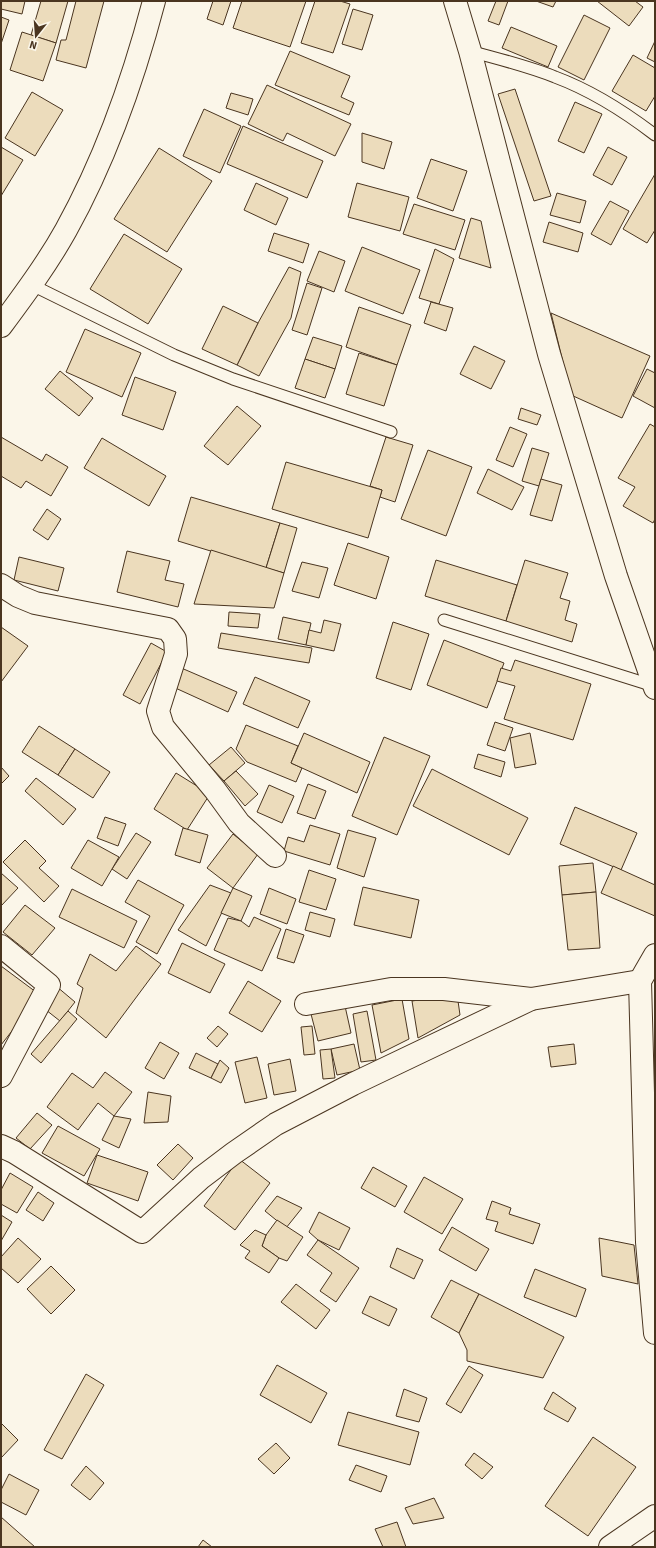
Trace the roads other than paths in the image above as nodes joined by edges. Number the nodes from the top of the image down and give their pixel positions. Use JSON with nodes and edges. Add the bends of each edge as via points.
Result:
{"nodes":[{"id":1,"x":154,"y":1,"type":"edge"},
{"id":2,"x":455,"y":1,"type":"edge"},
{"id":3,"x":470,"y":51,"type":"junction"},
{"id":4,"x":655,"y":135,"type":"edge"},
{"id":5,"x":32,"y":285,"type":"junction"},
{"id":6,"x":1,"y":326,"type":"edge"},
{"id":7,"x":391,"y":432,"type":"dead end"},
{"id":8,"x":1,"y":585,"type":"edge"},
{"id":9,"x":444,"y":620,"type":"dead end"},
{"id":10,"x":655,"y":687,"type":"edge"},
{"id":11,"x":275,"y":856,"type":"dead end"},
{"id":12,"x":1,"y":946,"type":"edge"},
{"id":13,"x":655,"y":955,"type":"edge"},
{"id":14,"x":640,"y":981,"type":"junction"},
{"id":15,"x":531,"y":999,"type":"junction"},
{"id":16,"x":306,"y":1004,"type":"dead end"},
{"id":17,"x":1,"y":1076,"type":"edge"},
{"id":18,"x":1,"y":1146,"type":"edge"},
{"id":19,"x":655,"y":1333,"type":"edge"},
{"id":20,"x":655,"y":1516,"type":"edge"},
{"id":21,"x":610,"y":1547,"type":"edge"}],
"edges":[{"from":1,"to":5,"type":"street","via":[[125,100],[110,138],[66,231]]},
{"from":2,"to":3,"type":"street"},
{"from":3,"to":4,"type":"lane","via":[[555,77],[593,95]]},
{"from":3,"to":10,"type":"street","via":[[549,354],[616,576]]},
{"from":5,"to":6,"type":"street"},
{"from":5,"to":7,"type":"lane","via":[[174,354],[233,379]]},
{"from":8,"to":11,"type":"street","via":[[35,603],[168,629],[175,639],[176,654],[158,710],[163,727],[215,790],[238,823]]},
{"from":9,"to":10,"type":"lane"},
{"from":12,"to":17,"type":"street","via":[[49,986]]},
{"from":13,"to":14,"type":"street"},
{"from":14,"to":15,"type":"street"},
{"from":14,"to":19,"type":"street","via":[[647,1242]]},
{"from":15,"to":16,"type":"street","via":[[444,989],[391,989]]},
{"from":15,"to":18,"type":"street","via":[[353,1084],[276,1124],[200,1178],[142,1232]]},
{"from":20,"to":21,"type":"street"}]}
